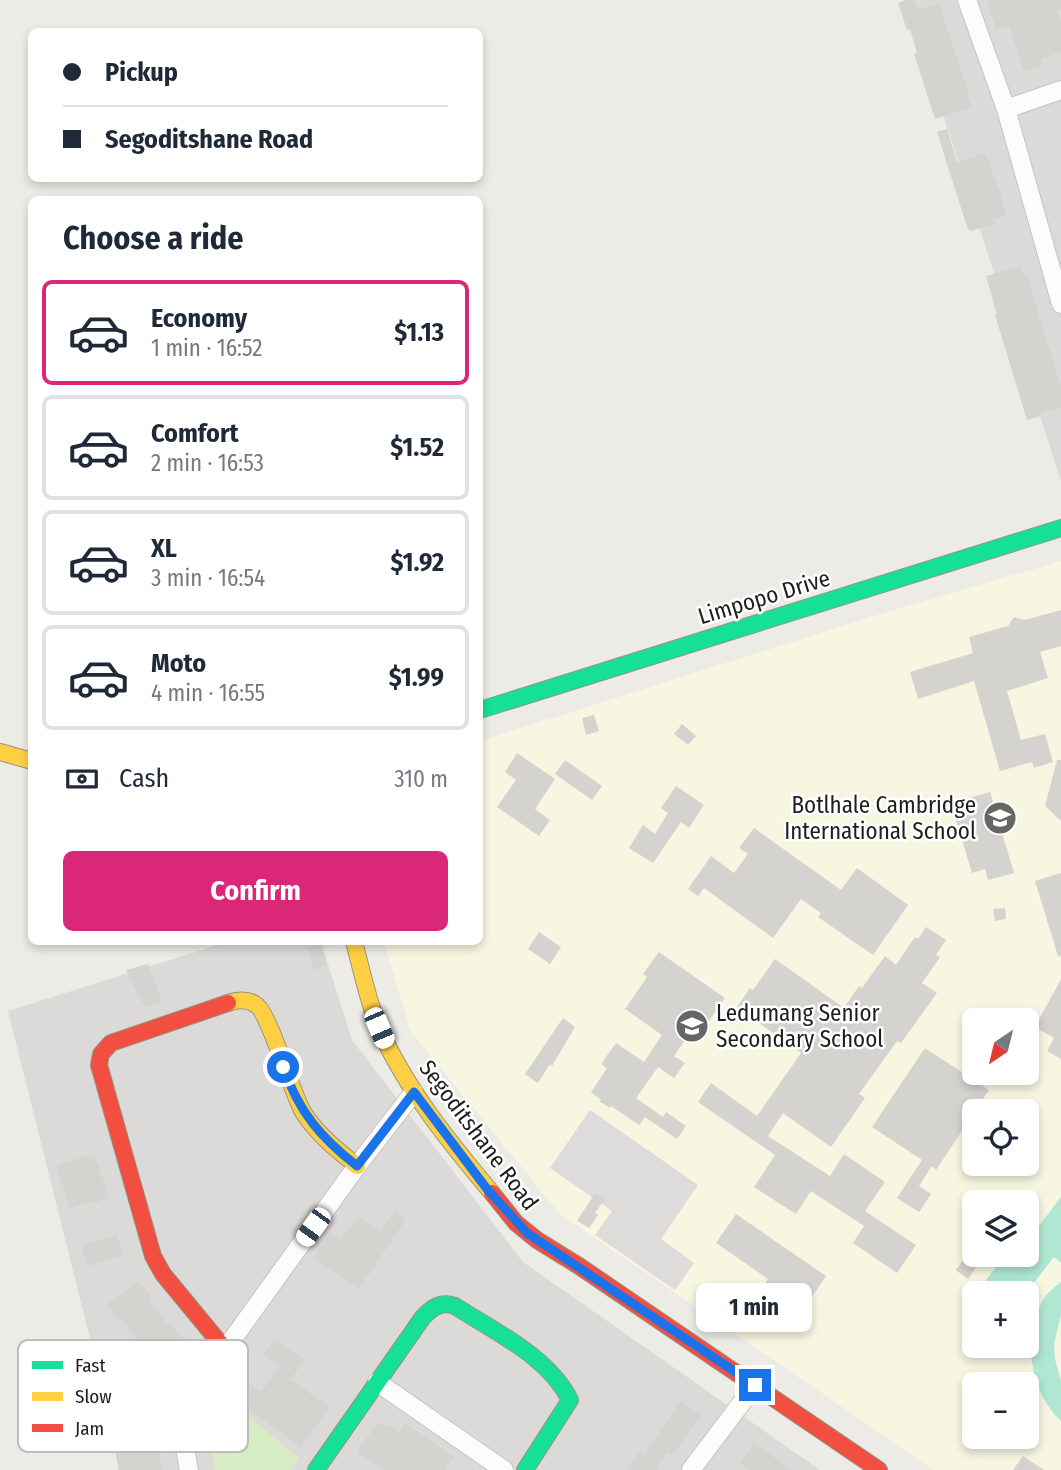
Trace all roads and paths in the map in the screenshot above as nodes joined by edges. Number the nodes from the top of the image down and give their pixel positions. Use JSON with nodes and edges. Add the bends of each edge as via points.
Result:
{"nodes":[{"id":1,"x":967,"y":0,"type":"edge"},
{"id":2,"x":1061,"y":90,"type":"edge"},
{"id":3,"x":1006,"y":109,"type":"junction"},
{"id":4,"x":1057,"y":272,"type":"edge"},
{"id":5,"x":1061,"y":304,"type":"edge"},
{"id":6,"x":1061,"y":528,"type":"edge"},
{"id":7,"x":483,"y":709,"type":"edge"},
{"id":8,"x":0,"y":752,"type":"edge"},
{"id":9,"x":28,"y":760,"type":"edge"},
{"id":10,"x":355,"y":945,"type":"edge"},
{"id":11,"x":414,"y":1092,"type":"junction"},
{"id":12,"x":357,"y":1166,"type":"junction"},
{"id":13,"x":217,"y":1340,"type":"edge"},
{"id":14,"x":231,"y":1340,"type":"edge"},
{"id":15,"x":377,"y":1382,"type":"junction"},
{"id":16,"x":755,"y":1385,"type":"junction"},
{"id":17,"x":186,"y":1452,"type":"edge"},
{"id":18,"x":694,"y":1469,"type":"edge"},
{"id":19,"x":189,"y":1470,"type":"edge"},
{"id":20,"x":316,"y":1470,"type":"edge"},
{"id":21,"x":504,"y":1470,"type":"edge"},
{"id":22,"x":525,"y":1470,"type":"edge"},
{"id":23,"x":878,"y":1470,"type":"edge"}],
"edges":[{"from":1,"to":3,"type":"street"},
{"from":2,"to":3,"type":"street"},
{"from":3,"to":4,"type":"street"},
{"from":4,"to":5,"type":"street"},
{"from":6,"to":7,"type":"street","name":"Limpopo Drive"},
{"from":8,"to":9,"type":"street"},
{"from":10,"to":11,"type":"street","name":"Segoditshane Road","via":[[379,1028]]},
{"from":11,"to":12,"type":"street"},
{"from":11,"to":16,"type":"street","name":"Segoditshane Road","via":[[492,1196],[527,1233]]},
{"from":12,"to":13,"type":"street","via":[[330,1145],[306,1115],[292,1091],[266,1017],[256,1004],[233,1001],[111,1043],[101,1051],[100,1075],[153,1256]]},
{"from":12,"to":14,"type":"street"},
{"from":15,"to":20,"type":"street"},
{"from":15,"to":21,"type":"street"},
{"from":15,"to":22,"type":"street","via":[[423,1317],[437,1304],[455,1306],[530,1355],[567,1390],[570,1400],[564,1412]]},
{"from":16,"to":18,"type":"street"},
{"from":16,"to":23,"type":"street","name":"Segoditshane Road"},
{"from":17,"to":19,"type":"street"}]}
